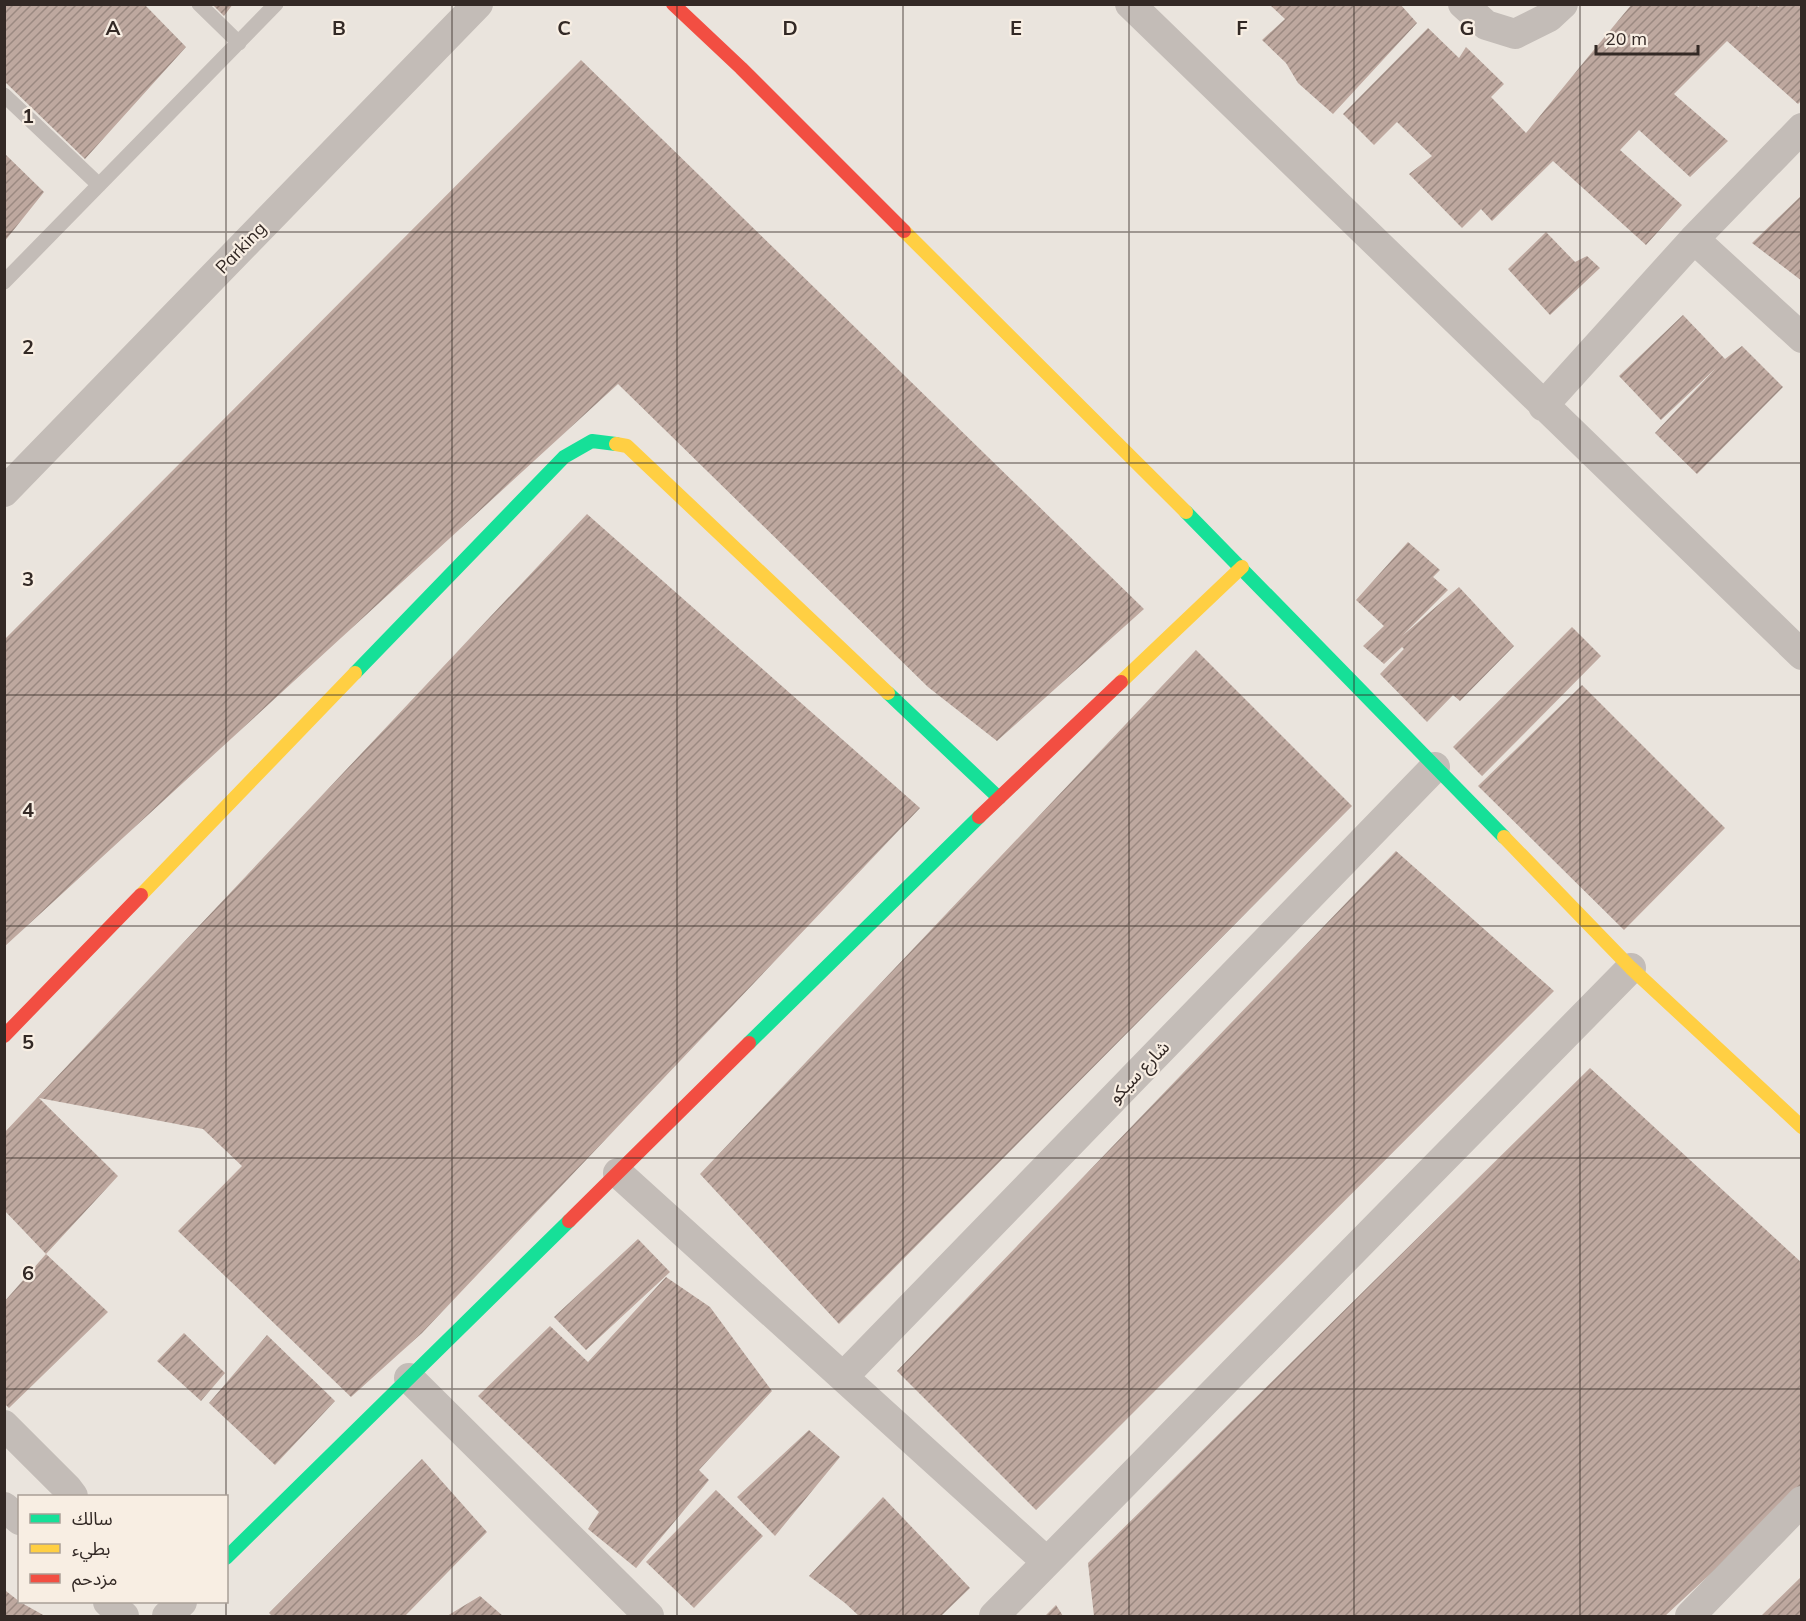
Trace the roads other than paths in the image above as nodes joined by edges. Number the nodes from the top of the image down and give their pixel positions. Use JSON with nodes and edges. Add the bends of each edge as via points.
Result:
{"nodes":[{"id":1,"x":199,"y":4,"type":"edge"},
{"id":2,"x":276,"y":4,"type":"edge"},
{"id":3,"x":478,"y":4,"type":"edge"},
{"id":4,"x":673,"y":4,"type":"edge"},
{"id":5,"x":1130,"y":4,"type":"edge"},
{"id":6,"x":1463,"y":4,"type":"edge"},
{"id":7,"x":1563,"y":4,"type":"edge"},
{"id":8,"x":238,"y":43,"type":"junction"},
{"id":9,"x":4,"y":95,"type":"edge"},
{"id":10,"x":1802,"y":128,"type":"edge"},
{"id":11,"x":99,"y":185,"type":"junction"},
{"id":12,"x":1694,"y":239,"type":"junction"},
{"id":13,"x":4,"y":282,"type":"edge"},
{"id":14,"x":1802,"y":338,"type":"edge"},
{"id":15,"x":1543,"y":405,"type":"junction"},
{"id":16,"x":4,"y":492,"type":"edge"},
{"id":17,"x":1242,"y":567,"type":"junction"},
{"id":18,"x":1802,"y":655,"type":"edge"},
{"id":19,"x":1435,"y":767,"type":"junction"},
{"id":20,"x":999,"y":798,"type":"junction"},
{"id":21,"x":1631,"y":968,"type":"junction"},
{"id":22,"x":4,"y":1036,"type":"edge"},
{"id":23,"x":1802,"y":1127,"type":"edge"},
{"id":24,"x":618,"y":1173,"type":"junction"},
{"id":25,"x":843,"y":1377,"type":"junction"},
{"id":26,"x":409,"y":1378,"type":"junction"},
{"id":27,"x":4,"y":1425,"type":"edge"},
{"id":28,"x":72,"y":1495,"type":"edge"},
{"id":29,"x":1802,"y":1501,"type":"edge"},
{"id":30,"x":4,"y":1507,"type":"edge"},
{"id":31,"x":18,"y":1518,"type":"edge"},
{"id":32,"x":228,"y":1556,"type":"edge"},
{"id":33,"x":1047,"y":1562,"type":"junction"},
{"id":34,"x":109,"y":1603,"type":"edge"},
{"id":35,"x":181,"y":1603,"type":"edge"},
{"id":36,"x":124,"y":1617,"type":"edge"},
{"id":37,"x":166,"y":1617,"type":"edge"},
{"id":38,"x":649,"y":1617,"type":"edge"},
{"id":39,"x":994,"y":1617,"type":"edge"},
{"id":40,"x":1690,"y":1617,"type":"edge"}],
"edges":[{"from":1,"to":8,"type":"lane"},
{"from":2,"to":8,"type":"lane"},
{"from":3,"to":16,"type":"street","name":"Parking"},
{"from":4,"to":17,"type":"street"},
{"from":5,"to":15,"type":"street"},
{"from":6,"to":7,"type":"street","via":[[1486,25],[1515,34],[1549,17]]},
{"from":8,"to":11,"type":"lane"},
{"from":9,"to":11,"type":"lane"},
{"from":10,"to":12,"type":"street"},
{"from":11,"to":13,"type":"lane"},
{"from":12,"to":14,"type":"street"},
{"from":12,"to":15,"type":"street"},
{"from":15,"to":18,"type":"street"},
{"from":17,"to":19,"type":"street"},
{"from":17,"to":20,"type":"street"},
{"from":19,"to":21,"type":"street"},
{"from":19,"to":25,"type":"street","name":"شارع سيكو"},
{"from":20,"to":22,"type":"street","via":[[627,446],[592,441],[564,457]]},
{"from":20,"to":24,"type":"street"},
{"from":21,"to":23,"type":"street"},
{"from":21,"to":33,"type":"street"},
{"from":24,"to":25,"type":"street"},
{"from":24,"to":26,"type":"street"},
{"from":25,"to":33,"type":"street"},
{"from":26,"to":32,"type":"street"},
{"from":26,"to":38,"type":"street"},
{"from":27,"to":28,"type":"street"},
{"from":29,"to":40,"type":"street"},
{"from":30,"to":31,"type":"street"},
{"from":33,"to":39,"type":"street"},
{"from":34,"to":36,"type":"street"},
{"from":35,"to":37,"type":"street"}]}
